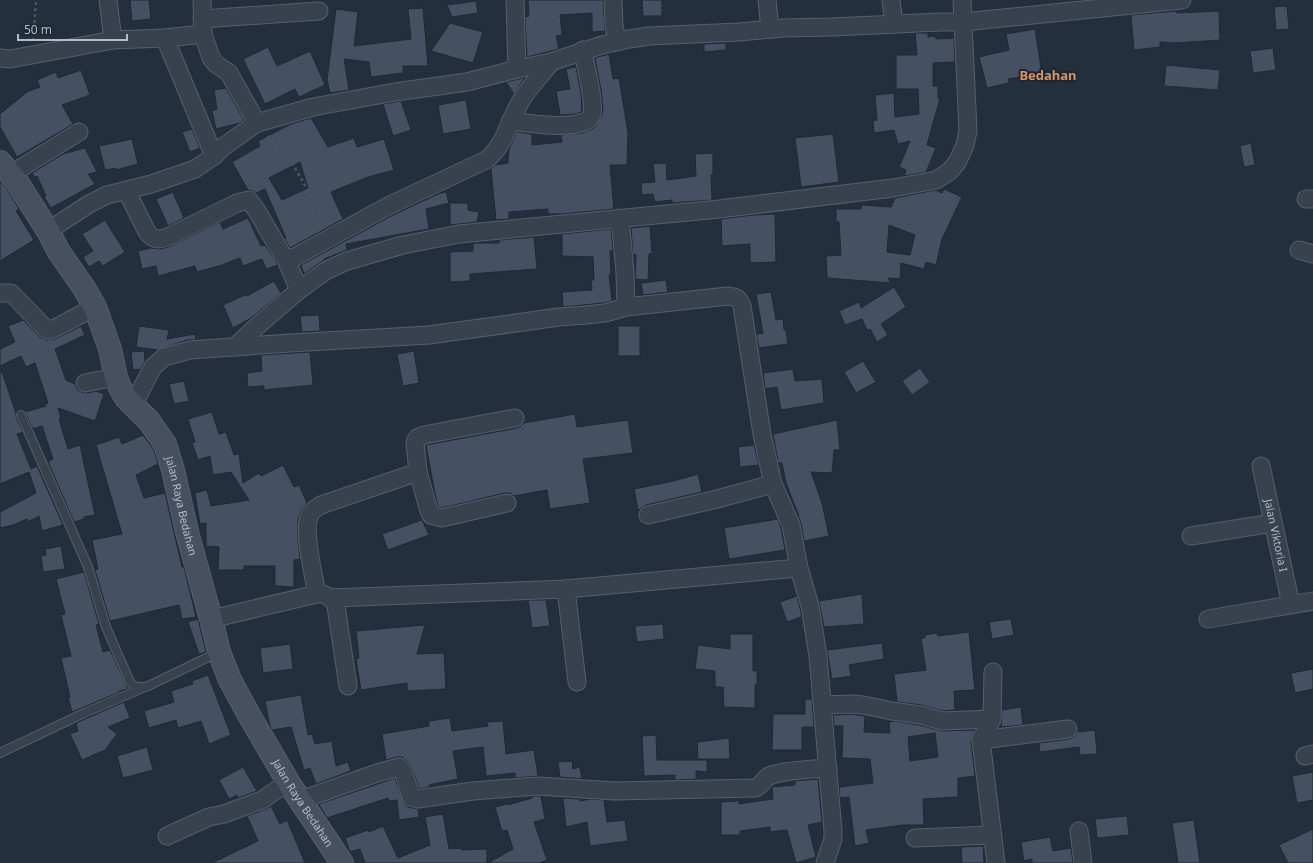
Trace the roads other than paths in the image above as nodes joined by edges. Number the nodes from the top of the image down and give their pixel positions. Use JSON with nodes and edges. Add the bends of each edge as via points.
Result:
{"nodes":[{"id":1,"x":108,"y":0,"type":"edge"},
{"id":2,"x":202,"y":0,"type":"edge"},
{"id":3,"x":515,"y":0,"type":"edge"},
{"id":4,"x":614,"y":0,"type":"edge"},
{"id":5,"x":767,"y":0,"type":"edge"},
{"id":6,"x":891,"y":0,"type":"edge"},
{"id":7,"x":962,"y":0,"type":"edge"},
{"id":8,"x":1182,"y":0,"type":"edge"},
{"id":9,"x":1125,"y":3,"type":"edge"},
{"id":10,"x":319,"y":11,"type":"dead end"},
{"id":11,"x":963,"y":22,"type":"junction"},
{"id":12,"x":894,"y":24,"type":"junction"},
{"id":13,"x":203,"y":27,"type":"junction"},
{"id":14,"x":770,"y":29,"type":"junction"},
{"id":15,"x":165,"y":38,"type":"junction"},
{"id":16,"x":113,"y":40,"type":"junction"},
{"id":17,"x":617,"y":42,"type":"junction"},
{"id":18,"x":583,"y":50,"type":"junction"},
{"id":19,"x":0,"y":58,"type":"edge"},
{"id":20,"x":551,"y":62,"type":"junction"},
{"id":21,"x":517,"y":69,"type":"junction"},
{"id":22,"x":510,"y":121,"type":"junction"},
{"id":23,"x":257,"y":123,"type":"junction"},
{"id":24,"x":79,"y":132,"type":"dead end"},
{"id":25,"x":214,"y":156,"type":"junction"},
{"id":26,"x":6,"y":168,"type":"edge"},
{"id":27,"x":126,"y":190,"type":"junction"},
{"id":28,"x":620,"y":218,"type":"junction"},
{"id":29,"x":48,"y":231,"type":"junction"},
{"id":30,"x":285,"y":258,"type":"junction"},
{"id":31,"x":299,"y":290,"type":"junction"},
{"id":32,"x":0,"y":294,"type":"edge"},
{"id":33,"x":626,"y":306,"type":"junction"},
{"id":34,"x":95,"y":307,"type":"junction"},
{"id":35,"x":235,"y":347,"type":"junction"},
{"id":36,"x":116,"y":376,"type":"junction"},
{"id":37,"x":85,"y":383,"type":"dead end"},
{"id":38,"x":133,"y":405,"type":"junction"},
{"id":39,"x":21,"y":415,"type":"dead end"},
{"id":40,"x":515,"y":418,"type":"dead end"},
{"id":41,"x":1261,"y":466,"type":"dead end"},
{"id":42,"x":418,"y":472,"type":"junction"},
{"id":43,"x":773,"y":484,"type":"junction"},
{"id":44,"x":507,"y":503,"type":"dead end"},
{"id":45,"x":648,"y":515,"type":"dead end"},
{"id":46,"x":1273,"y":523,"type":"junction"},
{"id":47,"x":1191,"y":536,"type":"dead end"},
{"id":48,"x":799,"y":568,"type":"junction"},
{"id":49,"x":566,"y":589,"type":"junction"},
{"id":50,"x":324,"y":596,"type":"junction"},
{"id":51,"x":1313,"y":602,"type":"edge"},
{"id":52,"x":1291,"y":605,"type":"junction"},
{"id":53,"x":211,"y":619,"type":"junction"},
{"id":54,"x":1208,"y":619,"type":"dead end"},
{"id":55,"x":219,"y":652,"type":"junction"},
{"id":56,"x":993,"y":672,"type":"dead end"},
{"id":57,"x":577,"y":682,"type":"dead end"},
{"id":58,"x":348,"y":686,"type":"dead end"},
{"id":59,"x":146,"y":687,"type":"junction"},
{"id":60,"x":823,"y":705,"type":"junction"},
{"id":61,"x":992,"y":719,"type":"junction"},
{"id":62,"x":1068,"y":729,"type":"dead end"},
{"id":63,"x":981,"y":740,"type":"junction"},
{"id":64,"x":0,"y":754,"type":"edge"},
{"id":65,"x":828,"y":768,"type":"junction"},
{"id":66,"x":295,"y":793,"type":"junction"},
{"id":67,"x":1079,"y":831,"type":"dead end"},
{"id":68,"x":992,"y":834,"type":"junction"},
{"id":69,"x":168,"y":836,"type":"dead end"},
{"id":70,"x":915,"y":838,"type":"dead end"},
{"id":71,"x":342,"y":863,"type":"edge"},
{"id":72,"x":826,"y":863,"type":"edge"},
{"id":73,"x":996,"y":863,"type":"edge"},
{"id":74,"x":1082,"y":863,"type":"edge"}],
"edges":[{"from":1,"to":16,"type":"street"},
{"from":2,"to":13,"type":"street"},
{"from":3,"to":21,"type":"street"},
{"from":4,"to":17,"type":"street"},
{"from":5,"to":14,"type":"street"},
{"from":6,"to":12,"type":"street"},
{"from":7,"to":11,"type":"street"},
{"from":8,"to":9,"type":"street"},
{"from":9,"to":11,"type":"street"},
{"from":10,"to":13,"type":"street"},
{"from":11,"to":12,"type":"street"},
{"from":11,"to":28,"type":"street","via":[[968,131],[958,161],[950,171],[936,180],[893,188],[719,209]]},
{"from":12,"to":14,"type":"street"},
{"from":13,"to":15,"type":"street"},
{"from":13,"to":23,"type":"street","via":[[211,58],[229,73]]},
{"from":14,"to":17,"type":"street","via":[[649,36]]},
{"from":15,"to":16,"type":"street"},
{"from":15,"to":25,"type":"street"},
{"from":16,"to":19,"type":"street","via":[[10,59]]},
{"from":17,"to":18,"type":"street"},
{"from":18,"to":20,"type":"street"},
{"from":18,"to":22,"type":"street","via":[[592,98],[591,118],[575,124],[548,125]]},
{"from":20,"to":21,"type":"street"},
{"from":20,"to":22,"type":"street","via":[[522,100]]},
{"from":21,"to":23,"type":"street","via":[[467,82],[313,107]]},
{"from":22,"to":30,"type":"street","via":[[493,155],[486,160],[388,206],[293,258]]},
{"from":23,"to":25,"type":"street"},
{"from":24,"to":26,"type":"street"},
{"from":25,"to":27,"type":"street","via":[[195,169]]},
{"from":26,"to":29,"type":"street","name":"Jalan Raya Bedahan"},
{"from":27,"to":29,"type":"street","via":[[107,195],[89,204]]},
{"from":27,"to":30,"type":"street","via":[[147,232],[155,239],[170,236],[236,203],[249,200]]},
{"from":28,"to":31,"type":"street","via":[[459,234],[404,245],[346,261],[327,270]]},
{"from":28,"to":33,"type":"street"},
{"from":29,"to":34,"type":"street","name":"Jalan Raya Bedahan"},
{"from":30,"to":31,"type":"street"},
{"from":31,"to":35,"type":"street"},
{"from":32,"to":34,"type":"street","via":[[11,293],[47,330]]},
{"from":33,"to":35,"type":"street","via":[[599,314],[429,334]]},
{"from":33,"to":43,"type":"street","via":[[728,296],[740,300],[762,434]]},
{"from":34,"to":36,"type":"street","name":"Jalan Raya Bedahan","via":[[110,349]]},
{"from":35,"to":38,"type":"street","via":[[190,350],[164,357],[153,367]]},
{"from":36,"to":37,"type":"street"},
{"from":36,"to":38,"type":"street","name":"Jalan Raya Bedahan","via":[[120,388]]},
{"from":38,"to":53,"type":"street","name":"Jalan Raya Bedahan","via":[[149,421],[165,444]]},
{"from":39,"to":59,"type":"lane","via":[[88,567],[106,627],[130,682],[136,687]]},
{"from":40,"to":42,"type":"street","via":[[417,438],[414,443]]},
{"from":41,"to":46,"type":"street","name":"Jalan Viktoria I"},
{"from":42,"to":44,"type":"street","via":[[431,515],[442,518]]},
{"from":42,"to":50,"type":"street","via":[[321,505],[311,513],[306,534]]},
{"from":43,"to":45,"type":"street"},
{"from":43,"to":48,"type":"street","via":[[791,525]]},
{"from":46,"to":47,"type":"street"},
{"from":46,"to":52,"type":"street","name":"Jalan Viktoria I"},
{"from":48,"to":49,"type":"street"},
{"from":48,"to":60,"type":"street","via":[[810,606]]},
{"from":49,"to":50,"type":"street"},
{"from":49,"to":57,"type":"street"},
{"from":50,"to":53,"type":"street"},
{"from":50,"to":58,"type":"street","via":[[336,606]]},
{"from":51,"to":52,"type":"street"},
{"from":52,"to":54,"type":"street"},
{"from":53,"to":55,"type":"street","name":"Jalan Raya Bedahan"},
{"from":55,"to":59,"type":"lane"},
{"from":55,"to":66,"type":"street","name":"Jalan Raya Bedahan","via":[[245,708]]},
{"from":56,"to":61,"type":"street"},
{"from":59,"to":64,"type":"lane","via":[[82,714]]},
{"from":60,"to":61,"type":"street","via":[[863,705],[942,721]]},
{"from":60,"to":65,"type":"street"},
{"from":61,"to":63,"type":"street"},
{"from":62,"to":63,"type":"street"},
{"from":63,"to":68,"type":"street"},
{"from":65,"to":66,"type":"street","via":[[777,774],[767,777],[755,788],[615,791],[537,786],[414,799],[410,796],[404,773],[399,767]]},
{"from":65,"to":72,"type":"street","via":[[833,839]]},
{"from":66,"to":69,"type":"street","via":[[278,789],[262,800],[204,819]]},
{"from":66,"to":71,"type":"street","name":"Jalan Raya Bedahan"},
{"from":67,"to":74,"type":"street"},
{"from":68,"to":70,"type":"street"},
{"from":68,"to":73,"type":"street"}]}
